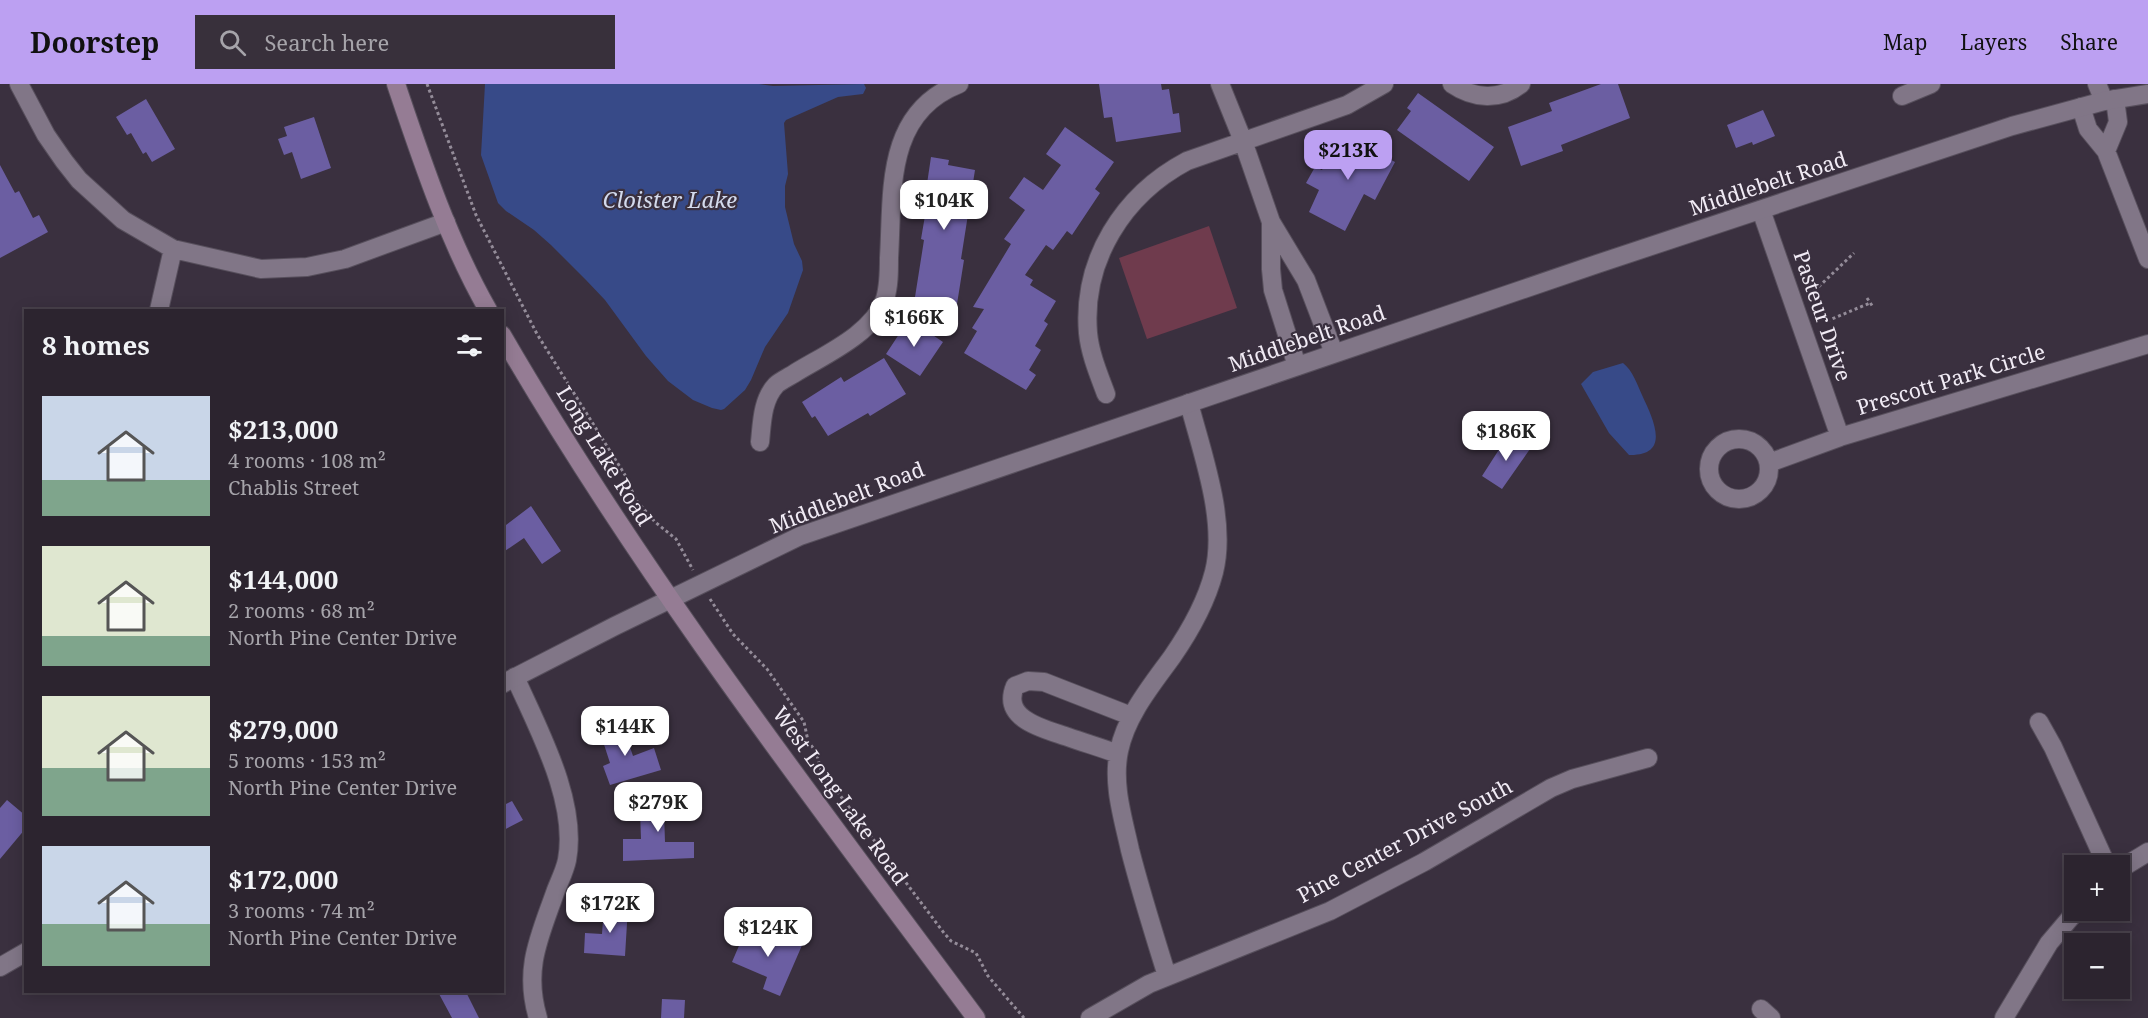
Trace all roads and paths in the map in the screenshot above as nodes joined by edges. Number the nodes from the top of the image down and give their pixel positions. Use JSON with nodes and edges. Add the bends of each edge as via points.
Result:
{"nodes":[{"id":1,"x":19,"y":84,"type":"edge"},
{"id":2,"x":396,"y":84,"type":"edge"},
{"id":3,"x":427,"y":84,"type":"edge"},
{"id":4,"x":959,"y":84,"type":"edge"},
{"id":5,"x":1220,"y":84,"type":"edge"},
{"id":6,"x":1384,"y":84,"type":"edge"},
{"id":7,"x":1452,"y":84,"type":"edge"},
{"id":8,"x":1521,"y":84,"type":"edge"},
{"id":9,"x":1931,"y":84,"type":"edge"},
{"id":10,"x":2148,"y":94,"type":"edge"},
{"id":11,"x":2105,"y":95,"type":"edge"},
{"id":12,"x":1902,"y":96,"type":"dead end"},
{"id":13,"x":2081,"y":107,"type":"junction"},
{"id":14,"x":1243,"y":141,"type":"junction"},
{"id":15,"x":2106,"y":151,"type":"junction"},
{"id":16,"x":1761,"y":210,"type":"junction"},
{"id":17,"x":446,"y":222,"type":"junction"},
{"id":18,"x":1271,"y":222,"type":"junction"},
{"id":19,"x":172,"y":249,"type":"junction"},
{"id":20,"x":1854,"y":253,"type":"dead end"},
{"id":21,"x":2148,"y":258,"type":"edge"},
{"id":22,"x":1867,"y":298,"type":"dead end"},
{"id":23,"x":1806,"y":299,"type":"dead end"},
{"id":24,"x":1870,"y":303,"type":"junction"},
{"id":25,"x":1873,"y":307,"type":"dead end"},
{"id":26,"x":159,"y":309,"type":"edge"},
{"id":27,"x":487,"y":309,"type":"edge"},
{"id":28,"x":1827,"y":321,"type":"dead end"},
{"id":29,"x":504,"y":338,"type":"edge"},
{"id":30,"x":2148,"y":344,"type":"edge"},
{"id":31,"x":1334,"y":353,"type":"junction"},
{"id":32,"x":1297,"y":366,"type":"junction"},
{"id":33,"x":1106,"y":394,"type":"dead end"},
{"id":34,"x":1189,"y":403,"type":"junction"},
{"id":35,"x":1840,"y":437,"type":"junction"},
{"id":36,"x":760,"y":442,"type":"dead end"},
{"id":37,"x":1769,"y":463,"type":"dead end"},
{"id":38,"x":701,"y":584,"type":"junction"},
{"id":39,"x":670,"y":599,"type":"junction"},
{"id":40,"x":508,"y":680,"type":"edge"},
{"id":41,"x":1131,"y":716,"type":"junction"},
{"id":42,"x":2039,"y":722,"type":"dead end"},
{"id":43,"x":1118,"y":754,"type":"junction"},
{"id":44,"x":1648,"y":758,"type":"dead end"},
{"id":45,"x":2148,"y":852,"type":"edge"},
{"id":46,"x":2102,"y":855,"type":"edge"},
{"id":47,"x":2130,"y":863,"type":"edge"},
{"id":48,"x":2068,"y":921,"type":"edge"},
{"id":49,"x":24,"y":953,"type":"edge"},
{"id":50,"x":0,"y":967,"type":"edge"},
{"id":51,"x":1167,"y":976,"type":"junction"},
{"id":52,"x":538,"y":1018,"type":"edge"},
{"id":53,"x":976,"y":1018,"type":"edge"},
{"id":54,"x":1024,"y":1018,"type":"edge"},
{"id":55,"x":1089,"y":1018,"type":"edge"},
{"id":56,"x":2004,"y":1018,"type":"edge"}],
"edges":[{"from":1,"to":19,"type":"street","via":[[46,135],[79,180],[128,224]]},
{"from":2,"to":17,"type":"main road"},
{"from":3,"to":38,"type":"path","via":[[476,215],[537,334],[625,475],[636,500],[676,539]]},
{"from":4,"to":36,"type":"street","via":[[925,107],[904,133],[899,147],[888,281],[880,310],[854,337],[775,386],[764,408]]},
{"from":5,"to":14,"type":"street"},
{"from":6,"to":14,"type":"street","via":[[1347,105]]},
{"from":7,"to":8,"type":"street","via":[[1466,93],[1490,96]]},
{"from":9,"to":12,"type":"street"},
{"from":10,"to":11,"type":"street","name":"Middlebelt Road"},
{"from":11,"to":13,"type":"street","name":"Middlebelt Road"},
{"from":11,"to":15,"type":"street","via":[[2118,122]]},
{"from":13,"to":15,"type":"street","via":[[2088,129]]},
{"from":13,"to":16,"type":"street","name":"Middlebelt Road","via":[[2012,126]]},
{"from":14,"to":18,"type":"street"},
{"from":14,"to":33,"type":"street","via":[[1165,173],[1138,197],[1104,244],[1093,272],[1088,335]]},
{"from":15,"to":21,"type":"street"},
{"from":16,"to":31,"type":"street","name":"Middlebelt Road"},
{"from":16,"to":35,"type":"street","name":"Pasteur Drive"},
{"from":17,"to":19,"type":"street","via":[[345,259],[307,267],[261,269]]},
{"from":17,"to":27,"type":"main road"},
{"from":18,"to":31,"type":"street","via":[[1306,280]]},
{"from":18,"to":32,"type":"street","via":[[1273,290]]},
{"from":19,"to":26,"type":"street"},
{"from":20,"to":23,"type":"path"},
{"from":22,"to":24,"type":"path"},
{"from":24,"to":25,"type":"path"},
{"from":24,"to":28,"type":"path"},
{"from":29,"to":39,"type":"main road","name":"Long Lake Road"},
{"from":30,"to":35,"type":"street","name":"Prescott Park Circle"},
{"from":31,"to":32,"type":"street","name":"Middlebelt Road"},
{"from":32,"to":34,"type":"street","name":"Middlebelt Road"},
{"from":34,"to":38,"type":"street","name":"Middlebelt Road","via":[[800,536]]},
{"from":34,"to":41,"type":"street","via":[[1214,502],[1214,571],[1188,633]]},
{"from":35,"to":37,"type":"street","name":"Prescott Park Circle"},
{"from":38,"to":39,"type":"street","name":"Middlebelt Road"},
{"from":38,"to":54,"type":"path","via":[[733,634],[767,669],[804,722],[821,770],[944,933],[951,941],[976,953],[988,976]]},
{"from":39,"to":40,"type":"street","name":"Middlebelt Road"},
{"from":39,"to":53,"type":"main road","name":"West Long Lake Road"},
{"from":40,"to":52,"type":"street","via":[[561,786],[568,828],[567,860],[534,954],[532,981]]},
{"from":41,"to":43,"type":"street"},
{"from":41,"to":43,"type":"street","via":[[1044,682],[1028,681],[1015,686],[1012,694],[1018,714],[1031,724]]},
{"from":42,"to":46,"type":"street"},
{"from":43,"to":51,"type":"street","via":[[1119,803]]},
{"from":44,"to":51,"type":"street","name":"Pine Center Drive South","via":[[1551,788],[1330,911]]},
{"from":45,"to":47,"type":"street"},
{"from":48,"to":56,"type":"street","via":[[2049,943]]},
{"from":49,"to":50,"type":"street"},
{"from":51,"to":55,"type":"street","name":"Pine Center Drive South"}]}
